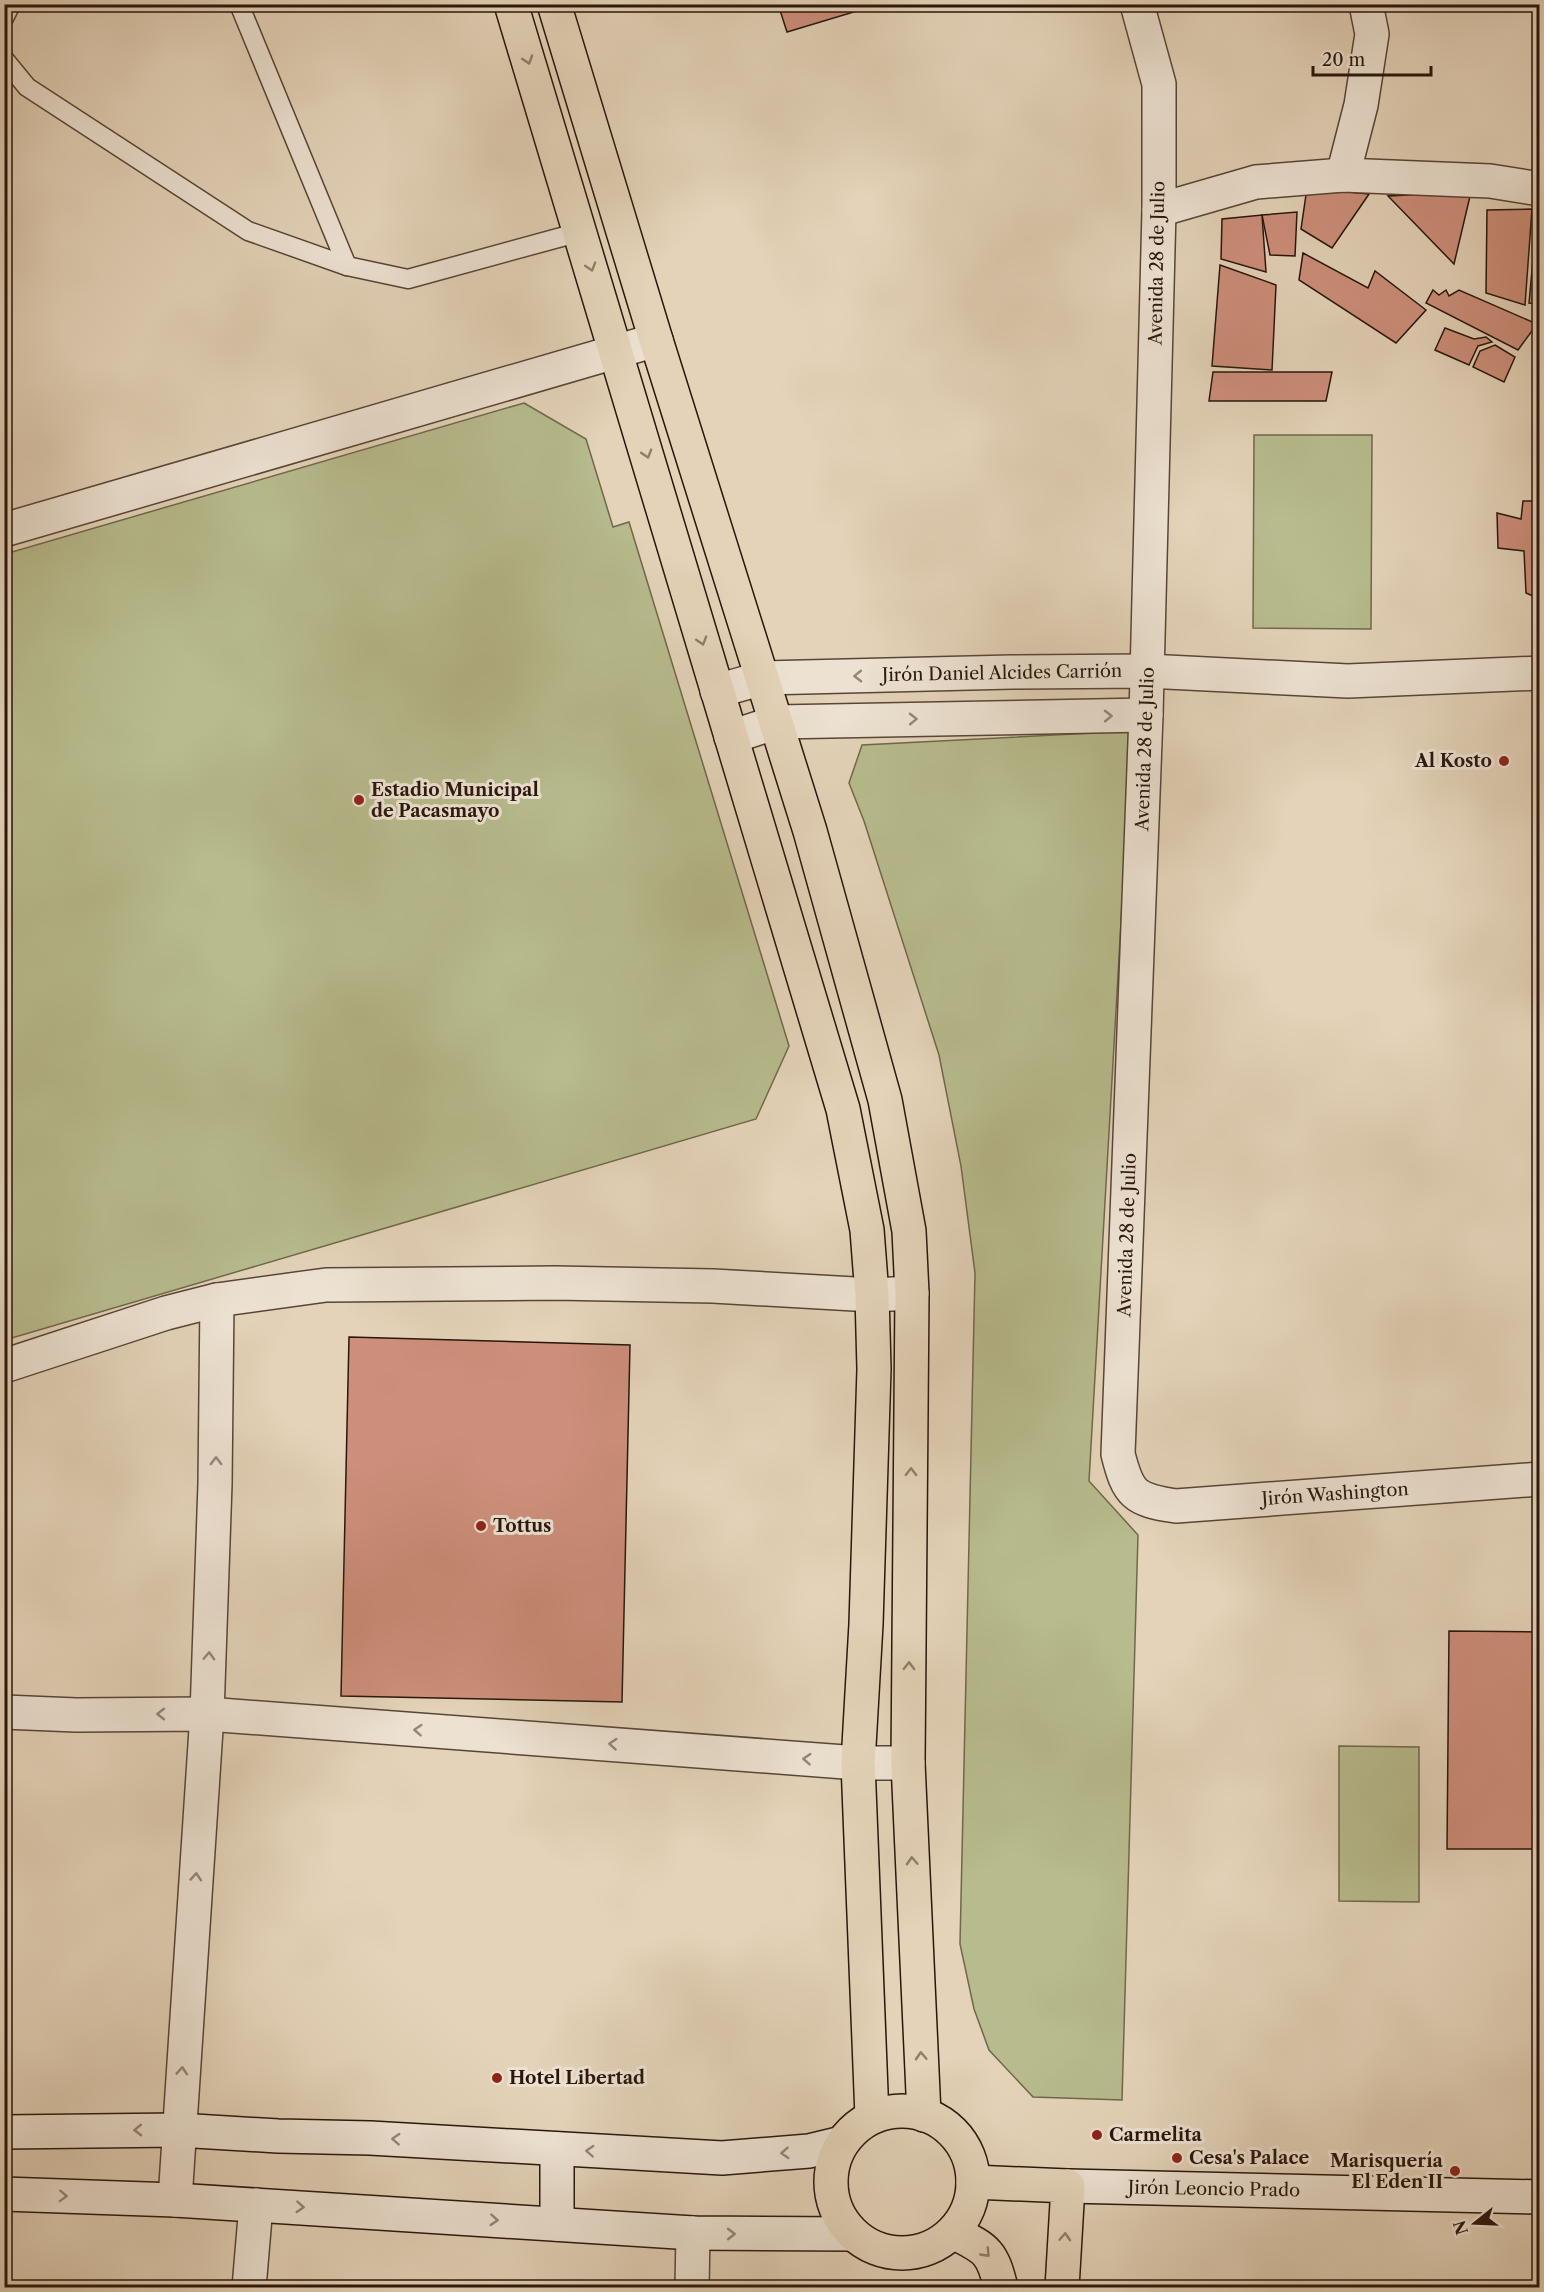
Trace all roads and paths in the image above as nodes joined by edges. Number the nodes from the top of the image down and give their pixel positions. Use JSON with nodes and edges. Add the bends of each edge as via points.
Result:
{"nodes":[{"id":1,"x":10,"y":4,"type":"edge"},
{"id":2,"x":239,"y":4,"type":"edge"},
{"id":3,"x":511,"y":4,"type":"edge"},
{"id":4,"x":554,"y":4,"type":"edge"},
{"id":5,"x":1137,"y":4,"type":"edge"},
{"id":6,"x":1366,"y":4,"type":"edge"},
{"id":7,"x":4,"y":18,"type":"edge"},
{"id":8,"x":4,"y":59,"type":"edge"},
{"id":9,"x":1343,"y":175,"type":"junction"},
{"id":10,"x":1539,"y":189,"type":"edge"},
{"id":11,"x":1159,"y":210,"type":"junction"},
{"id":12,"x":620,"y":221,"type":"junction"},
{"id":13,"x":580,"y":232,"type":"junction"},
{"id":14,"x":347,"y":266,"type":"junction"},
{"id":15,"x":656,"y":340,"type":"junction"},
{"id":16,"x":616,"y":351,"type":"junction"},
{"id":17,"x":4,"y":530,"type":"edge"},
{"id":18,"x":1148,"y":671,"type":"junction"},
{"id":19,"x":1539,"y":673,"type":"edge"},
{"id":20,"x":763,"y":678,"type":"junction"},
{"id":21,"x":717,"y":691,"type":"junction"},
{"id":22,"x":1146,"y":715,"type":"junction"},
{"id":23,"x":777,"y":722,"type":"junction"},
{"id":24,"x":731,"y":737,"type":"junction"},
{"id":25,"x":912,"y":1293,"type":"junction"},
{"id":26,"x":872,"y":1295,"type":"junction"},
{"id":27,"x":217,"y":1300,"type":"junction"},
{"id":28,"x":4,"y":1366,"type":"edge"},
{"id":29,"x":1539,"y":1479,"type":"edge"},
{"id":30,"x":1134,"y":1492,"type":"joint"},
{"id":31,"x":4,"y":1712,"type":"edge"},
{"id":32,"x":207,"y":1714,"type":"junction"},
{"id":33,"x":858,"y":1762,"type":"junction"},
{"id":34,"x":908,"y":1764,"type":"junction"},
{"id":35,"x":924,"y":2115,"type":"junction"},
{"id":36,"x":872,"y":2117,"type":"junction"},
{"id":37,"x":178,"y":2130,"type":"junction"},
{"id":38,"x":4,"y":2132,"type":"edge"},
{"id":39,"x":842,"y":2143,"type":"junction"},
{"id":40,"x":557,"y":2149,"type":"junction"},
{"id":41,"x":973,"y":2182,"type":"junction"},
{"id":42,"x":1068,"y":2186,"type":"junction"},
{"id":43,"x":4,"y":2194,"type":"edge"},
{"id":44,"x":1539,"y":2197,"type":"edge"},
{"id":45,"x":175,"y":2200,"type":"junction"},
{"id":46,"x":256,"y":2205,"type":"junction"},
{"id":47,"x":557,"y":2224,"type":"junction"},
{"id":48,"x":953,"y":2232,"type":"junction"},
{"id":49,"x":693,"y":2233,"type":"junction"},
{"id":50,"x":853,"y":2234,"type":"junction"},
{"id":51,"x":249,"y":2288,"type":"edge"},
{"id":52,"x":692,"y":2288,"type":"edge"},
{"id":53,"x":1001,"y":2288,"type":"edge"},
{"id":54,"x":1062,"y":2288,"type":"edge"}],
"edges":[{"from":1,"to":7,"type":"lane"},
{"from":2,"to":14,"type":"lane"},
{"from":3,"to":13,"type":"main road","one_way":true},
{"from":4,"to":12,"type":"main road"},
{"from":5,"to":11,"type":"street","name":"Avenida 28 de Julio","via":[[1159,84]]},
{"from":6,"to":9,"type":"street","via":[[1372,34],[1361,105]]},
{"from":8,"to":14,"type":"lane","via":[[27,87],[248,231]]},
{"from":9,"to":10,"type":"street","via":[[1490,181]]},
{"from":9,"to":11,"type":"street","via":[[1256,183]]},
{"from":11,"to":18,"type":"street","name":"Avenida 28 de Julio"},
{"from":12,"to":13,"type":"main road"},
{"from":12,"to":15,"type":"main road"},
{"from":13,"to":14,"type":"lane","via":[[408,279]]},
{"from":13,"to":16,"type":"main road","one_way":true},
{"from":15,"to":16,"type":"street"},
{"from":15,"to":20,"type":"main road"},
{"from":16,"to":17,"type":"street"},
{"from":16,"to":21,"type":"main road","one_way":true},
{"from":18,"to":19,"type":"street","name":"Jirón Daniel Alcides Carrión","via":[[1348,681]]},
{"from":18,"to":20,"type":"street","name":"Jirón Daniel Alcides Carrión","one_way":true},
{"from":18,"to":22,"type":"street","name":"Avenida 28 de Julio"},
{"from":20,"to":21,"type":"street","name":"Jirón Daniel Alcides Carrión"},
{"from":20,"to":23,"type":"main road"},
{"from":21,"to":24,"type":"main road"},
{"from":23,"to":22,"type":"street","one_way":true},
{"from":22,"to":30,"type":"street","name":"Avenida 28 de Julio","via":[[1118,1454],[1125,1481]]},
{"from":23,"to":24,"type":"street"},
{"from":23,"to":25,"type":"main road","via":[[885,1100],[909,1231]]},
{"from":24,"to":26,"type":"main road","via":[[843,1109],[867,1230]]},
{"from":25,"to":26,"type":"street"},
{"from":34,"to":25,"type":"main road","one_way":true},
{"from":26,"to":27,"type":"street","via":[[555,1283],[326,1285]]},
{"from":26,"to":33,"type":"main road","via":[[874,1369]]},
{"from":27,"to":28,"type":"street","via":[[166,1312]]},
{"from":32,"to":27,"type":"street","one_way":true,"via":[[216,1484]]},
{"from":29,"to":30,"type":"street","name":"Jirón Washington","via":[[1176,1506],[1147,1500]]},
{"from":32,"to":31,"type":"street","one_way":true},
{"from":33,"to":32,"type":"street","one_way":true},
{"from":37,"to":32,"type":"street","one_way":true},
{"from":33,"to":34,"type":"street"},
{"from":33,"to":36,"type":"main road"},
{"from":35,"to":34,"type":"main road","one_way":true},
{"from":35,"to":36,"type":"main road","via":[[907,2110]]},
{"from":35,"to":41,"type":"main road","via":[[950,2130],[967,2153]]},
{"from":36,"to":39,"type":"main road","via":[[855,2127]]},
{"from":37,"to":38,"type":"street","one_way":true},
{"from":40,"to":37,"type":"street","one_way":true},
{"from":37,"to":45,"type":"street"},
{"from":39,"to":40,"type":"street","one_way":true,"via":[[809,2151],[722,2158]]},
{"from":39,"to":50,"type":"main road","via":[[832,2166],[831,2191],[838,2214]]},
{"from":40,"to":47,"type":"street"},
{"from":41,"to":42,"type":"main road"},
{"from":41,"to":48,"type":"main road","via":[[964,2217]]},
{"from":42,"to":44,"type":"street","name":"Jirón Leoncio Prado"},
{"from":54,"to":42,"type":"main road","one_way":true},
{"from":43,"to":45,"type":"street","one_way":true},
{"from":45,"to":46,"type":"street"},
{"from":46,"to":47,"type":"street","one_way":true},
{"from":46,"to":51,"type":"street"},
{"from":47,"to":49,"type":"street"},
{"from":48,"to":50,"type":"main road","via":[[931,2248],[904,2254],[876,2249]]},
{"from":48,"to":53,"type":"main road","one_way":true,"via":[[983,2247],[995,2262]]},
{"from":49,"to":50,"type":"street","one_way":true},
{"from":49,"to":52,"type":"street"}]}
